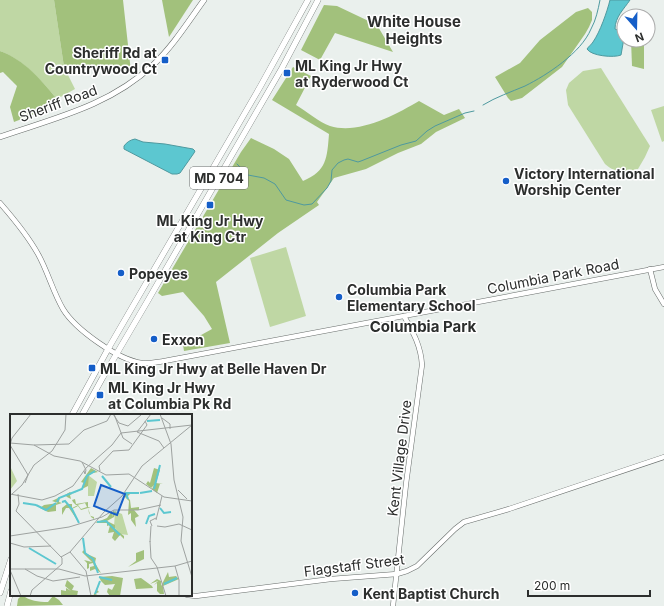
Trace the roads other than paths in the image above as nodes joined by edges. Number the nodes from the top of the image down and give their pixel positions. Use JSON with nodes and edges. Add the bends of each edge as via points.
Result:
{"nodes":[{"id":1,"x":204,"y":0,"type":"edge"},
{"id":2,"x":308,"y":0,"type":"edge"},
{"id":3,"x":318,"y":0,"type":"edge"},
{"id":4,"x":0,"y":137,"type":"edge"},
{"id":5,"x":0,"y":203,"type":"edge"},
{"id":6,"x":664,"y":267,"type":"edge"},
{"id":7,"x":650,"y":269,"type":"junction"},
{"id":8,"x":664,"y":304,"type":"edge"},
{"id":9,"x":404,"y":316,"type":"junction"},
{"id":10,"x":108,"y":349,"type":"junction"},
{"id":11,"x":116,"y":354,"type":"junction"},
{"id":12,"x":73,"y":414,"type":"edge"},
{"id":13,"x":82,"y":414,"type":"edge"},
{"id":14,"x":664,"y":457,"type":"edge"},
{"id":15,"x":10,"y":562,"type":"edge"},
{"id":16,"x":397,"y":574,"type":"junction"},
{"id":17,"x":0,"y":593,"type":"edge"},
{"id":18,"x":10,"y":595,"type":"edge"},
{"id":19,"x":192,"y":596,"type":"edge"},
{"id":20,"x":7,"y":606,"type":"edge"},
{"id":21,"x":393,"y":606,"type":"edge"}],
"edges":[{"from":1,"to":4,"type":"main road","name":"Sheriff Road","via":[[159,60],[126,86],[90,106]]},
{"from":2,"to":10,"type":"main road","number":"MD 704"},
{"from":3,"to":11,"type":"main road","number":"MD 704","via":[[244,134]]},
{"from":5,"to":10,"type":"street","name":"Columbia Park Road","via":[[37,253],[63,310],[75,325]]},
{"from":6,"to":7,"type":"street","name":"Columbia Park Road"},
{"from":7,"to":8,"type":"street","via":[[655,289]]},
{"from":7,"to":9,"type":"street","name":"Columbia Park Road"},
{"from":9,"to":11,"type":"street","name":"Columbia Park Road","via":[[151,363],[135,362]]},
{"from":9,"to":16,"type":"street","name":"Kent Village Drive","via":[[419,346],[422,365]]},
{"from":10,"to":11,"type":"street","name":"Columbia Park Road"},
{"from":10,"to":12,"type":"main road","number":"MD 704"},
{"from":11,"to":13,"type":"main road","number":"MD 704"},
{"from":14,"to":16,"type":"street","name":"Flagstaff Street","via":[[464,522],[416,566]]},
{"from":15,"to":17,"type":"main road"},
{"from":16,"to":19,"type":"street","name":"Flagstaff Street"},
{"from":16,"to":21,"type":"street","name":"Kent Village Drive"},
{"from":18,"to":20,"type":"main road"}]}
